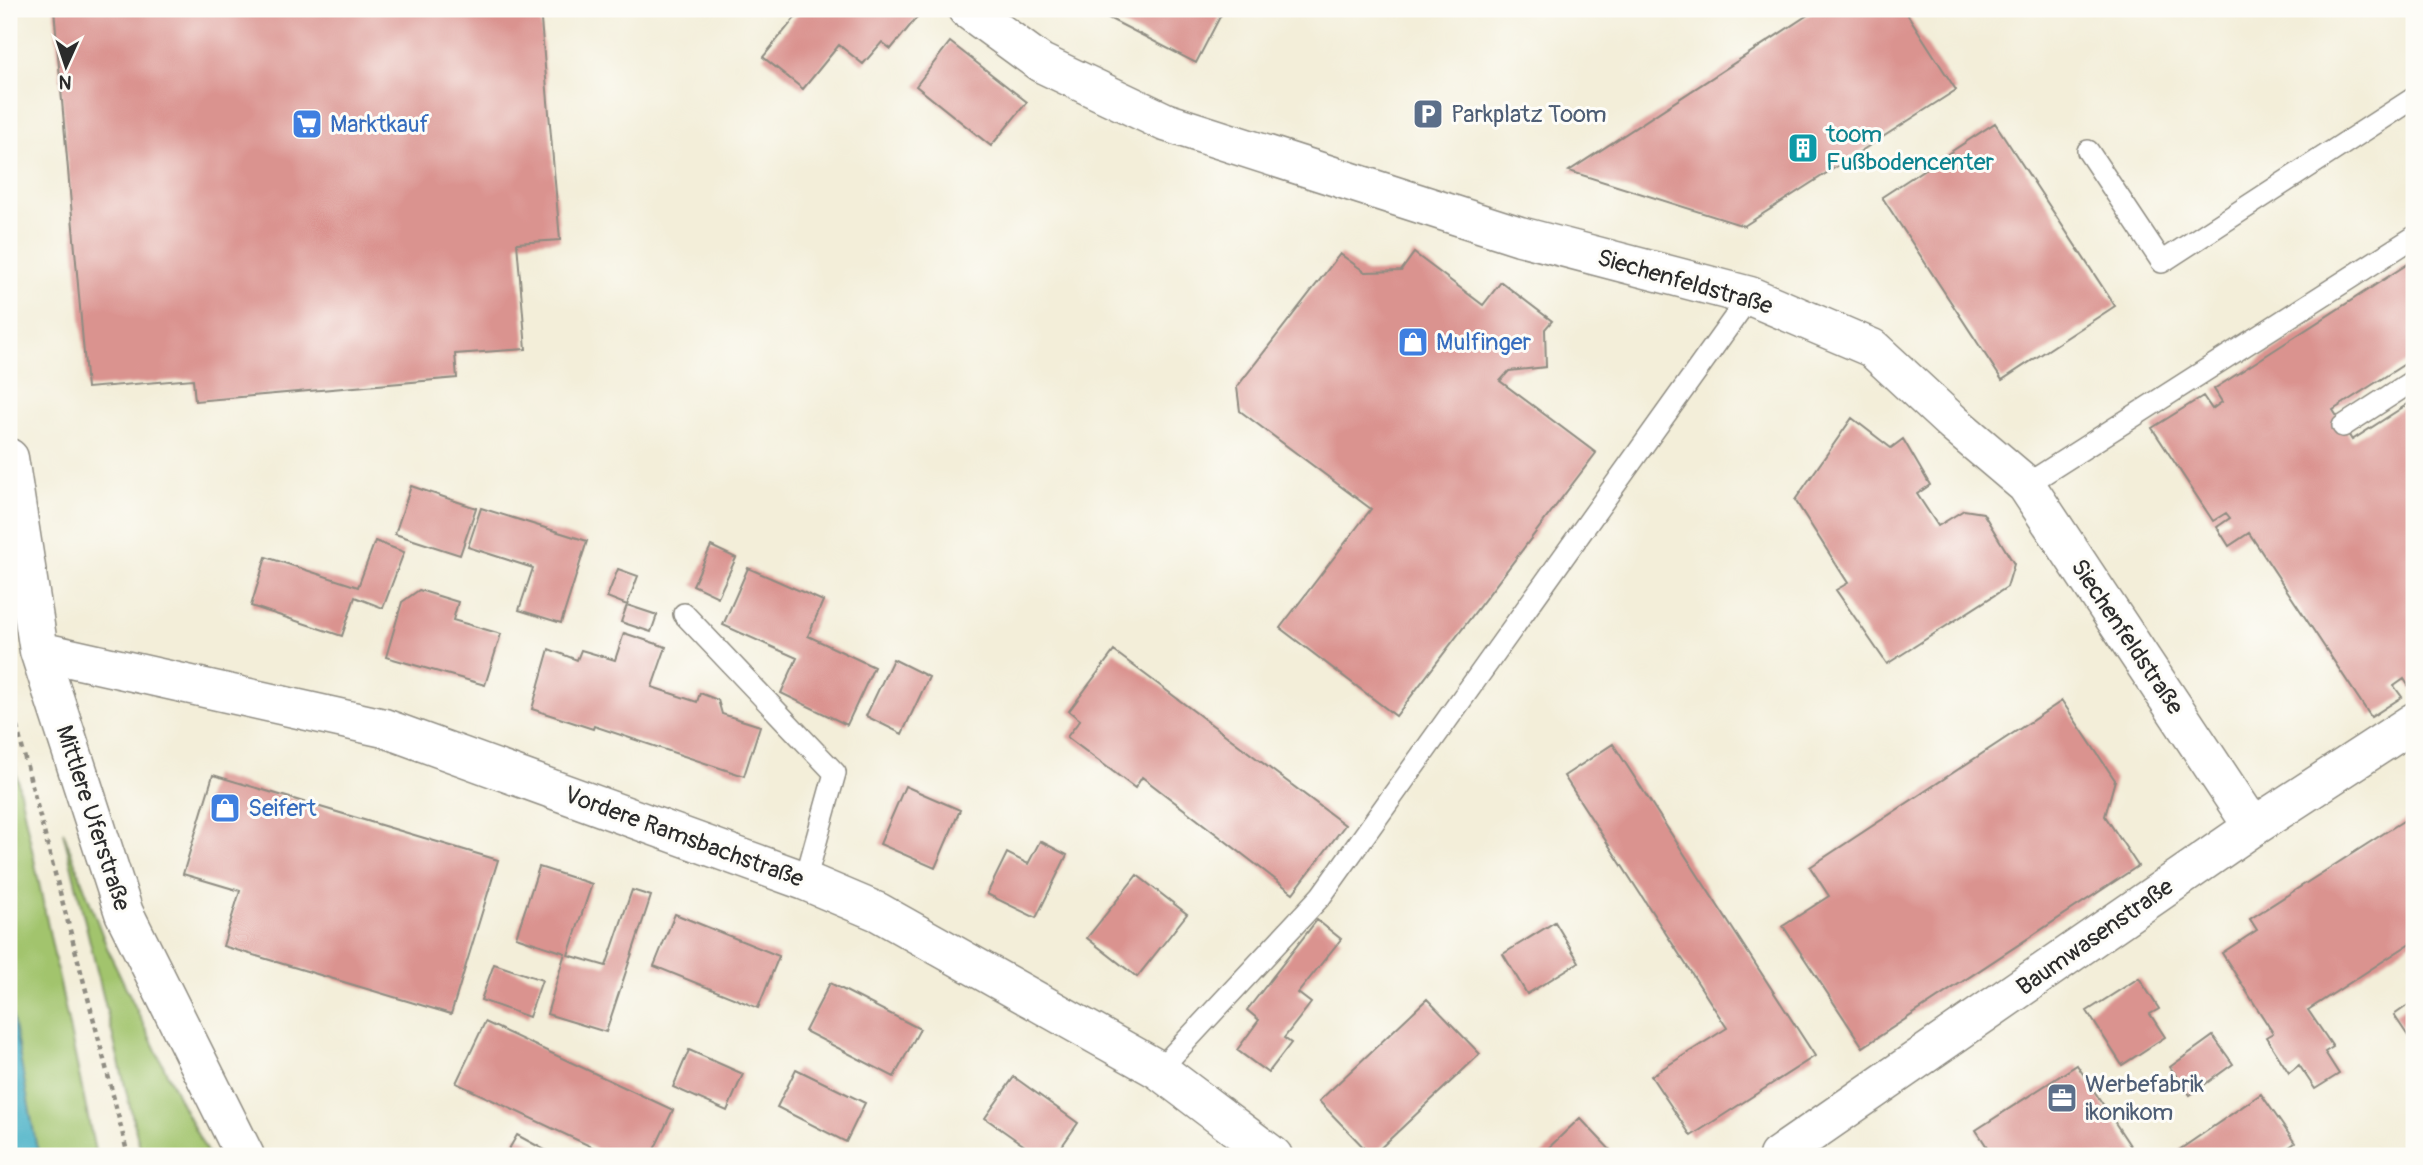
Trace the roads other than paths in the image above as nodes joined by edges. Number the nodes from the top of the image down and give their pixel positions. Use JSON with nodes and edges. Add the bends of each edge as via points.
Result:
{"nodes":[{"id":1,"x":967,"y":9,"type":"edge"},
{"id":2,"x":2414,"y":98,"type":"edge"},
{"id":3,"x":2088,"y":150,"type":"dead end"},
{"id":4,"x":2414,"y":237,"type":"edge"},
{"id":5,"x":1751,"y":296,"type":"junction"},
{"id":6,"x":2414,"y":380,"type":"edge"},
{"id":7,"x":2343,"y":426,"type":"dead end"},
{"id":8,"x":9,"y":458,"type":"edge"},
{"id":9,"x":2026,"y":485,"type":"junction"},
{"id":10,"x":684,"y":614,"type":"dead end"},
{"id":11,"x":39,"y":650,"type":"junction"},
{"id":12,"x":2414,"y":722,"type":"edge"},
{"id":13,"x":2253,"y":827,"type":"junction"},
{"id":14,"x":805,"y":881,"type":"junction"},
{"id":15,"x":1159,"y":1070,"type":"junction"},
{"id":16,"x":245,"y":1156,"type":"edge"},
{"id":17,"x":1273,"y":1156,"type":"edge"},
{"id":18,"x":1778,"y":1156,"type":"edge"}],
"edges":[{"from":1,"to":5,"type":"street","name":"Siechenfeldstraße","via":[[1041,62],[1165,122],[1520,236]]},
{"from":2,"to":3,"type":"lane","via":[[2162,262]]},
{"from":4,"to":9,"type":"lane"},
{"from":5,"to":9,"type":"street","name":"Siechenfeldstraße","via":[[1872,348]]},
{"from":5,"to":15,"type":"lane","via":[[1321,896]]},
{"from":6,"to":7,"type":"lane"},
{"from":8,"to":11,"type":"street","name":"Mittlere Uferstraße"},
{"from":9,"to":13,"type":"street","name":"Siechenfeldstraße"},
{"from":10,"to":14,"type":"lane","via":[[835,773]]},
{"from":11,"to":14,"type":"street","name":"Vordere Ramsbachstraße","via":[[384,728]]},
{"from":11,"to":16,"type":"street","name":"Mittlere Uferstraße","via":[[124,913]]},
{"from":12,"to":13,"type":"street","name":"Baumwasenstraße"},
{"from":13,"to":18,"type":"street","name":"Baumwasenstraße"},
{"from":14,"to":15,"type":"street","name":"Vordere Ramsbachstraße","via":[[878,912]]},
{"from":15,"to":17,"type":"street","name":"Vordere Ramsbachstraße"}]}
